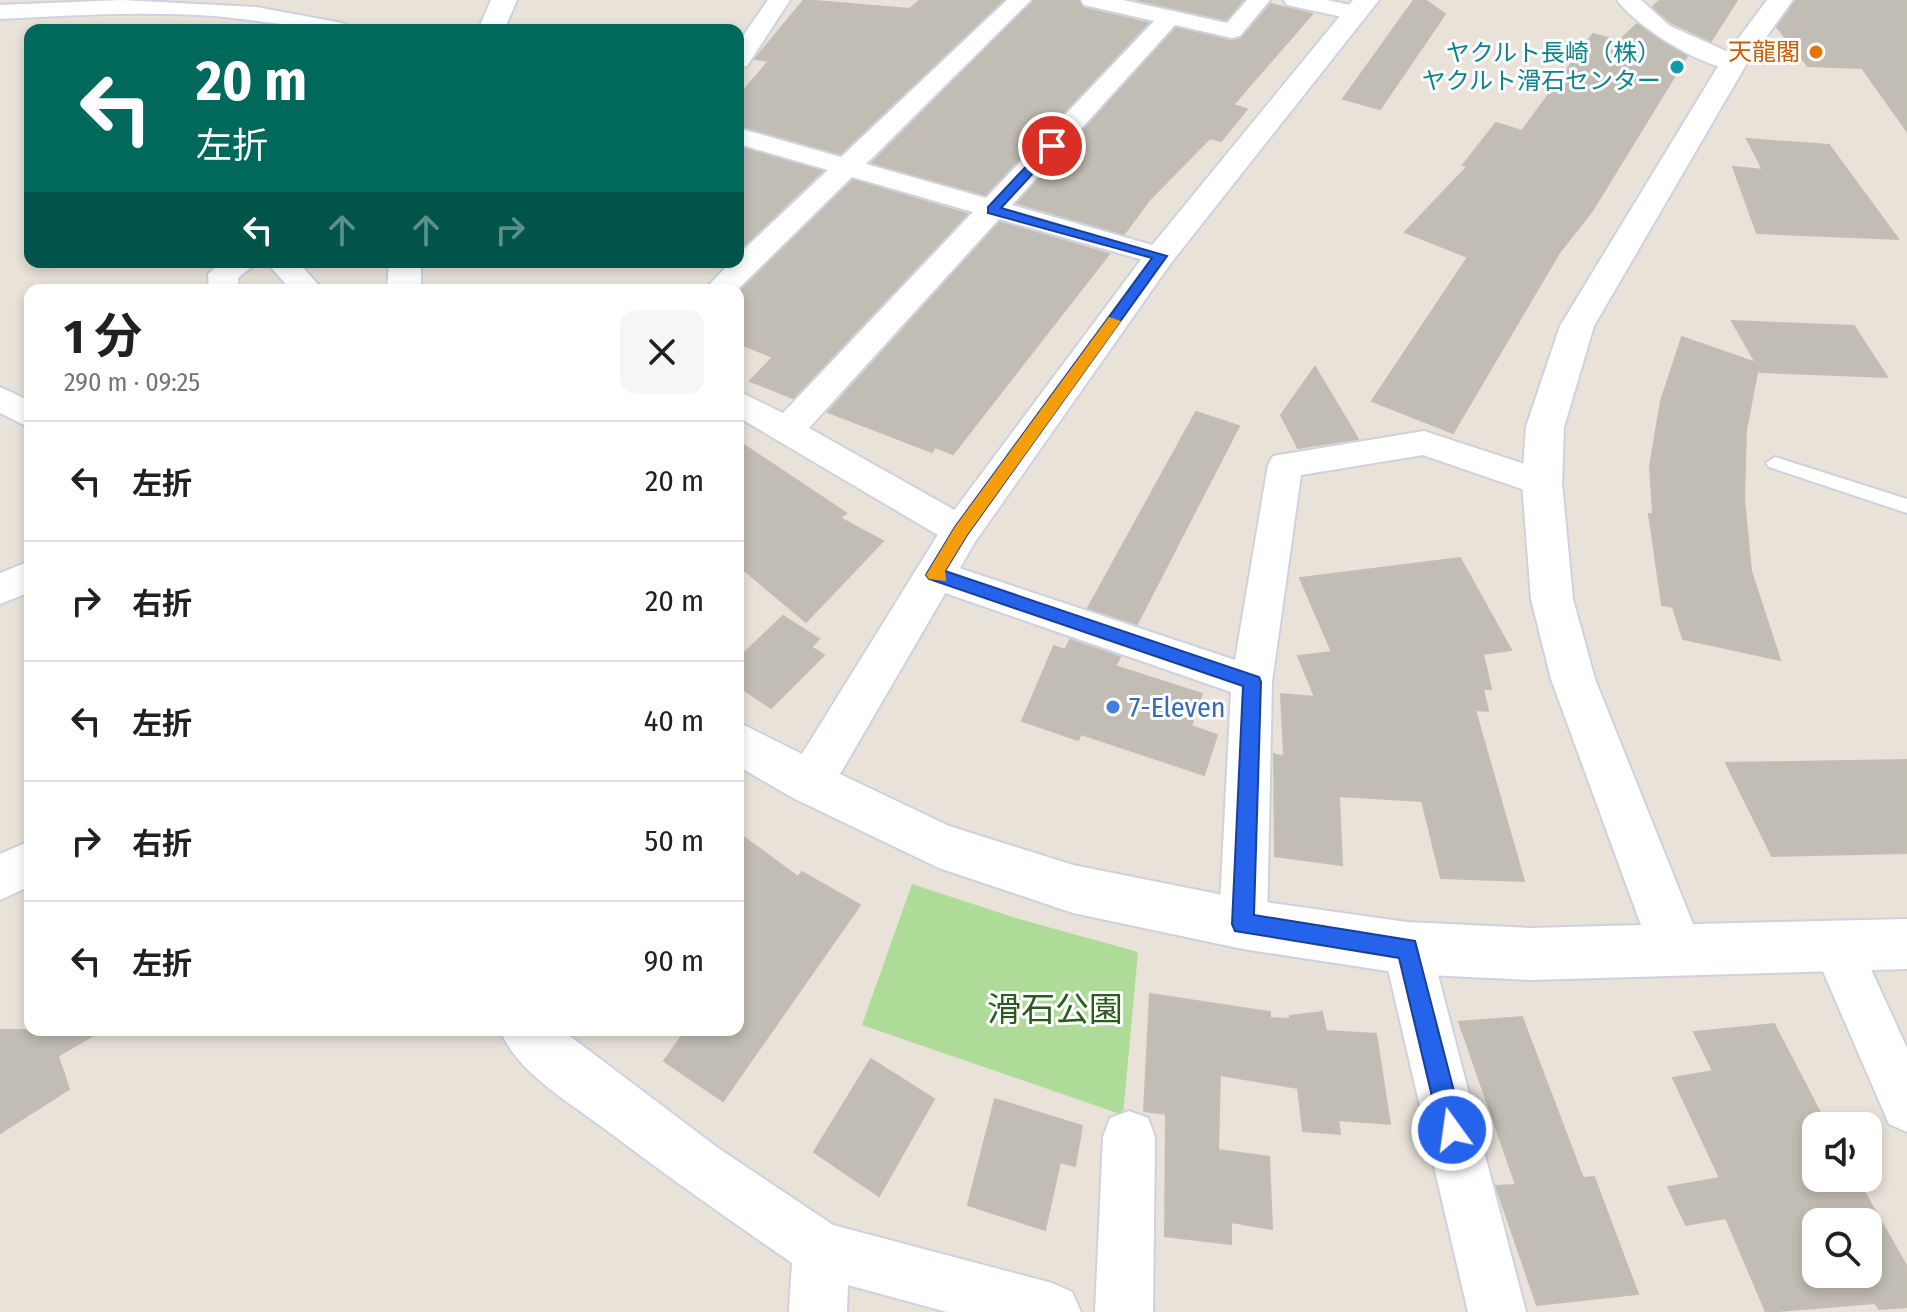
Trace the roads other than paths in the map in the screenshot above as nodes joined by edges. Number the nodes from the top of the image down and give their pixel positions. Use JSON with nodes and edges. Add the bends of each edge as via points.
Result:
{"nodes":[{"id":1,"x":341,"y":0,"type":"edge"},
{"id":2,"x":504,"y":0,"type":"edge"},
{"id":3,"x":779,"y":0,"type":"edge"},
{"id":4,"x":1020,"y":0,"type":"edge"},
{"id":5,"x":1092,"y":0,"type":"edge"},
{"id":6,"x":1259,"y":0,"type":"edge"},
{"id":7,"x":1295,"y":0,"type":"edge"},
{"id":8,"x":1628,"y":0,"type":"edge"},
{"id":9,"x":1780,"y":0,"type":"edge"},
{"id":10,"x":114,"y":2,"type":"edge"},
{"id":11,"x":1361,"y":6,"type":"edge"},
{"id":12,"x":216,"y":10,"type":"junction"},
{"id":13,"x":0,"y":12,"type":"edge"},
{"id":14,"x":1170,"y":17,"type":"junction"},
{"id":15,"x":205,"y":24,"type":"edge"},
{"id":16,"x":305,"y":24,"type":"edge"},
{"id":17,"x":332,"y":24,"type":"edge"},
{"id":18,"x":494,"y":24,"type":"edge"},
{"id":19,"x":744,"y":52,"type":"edge"},
{"id":20,"x":1733,"y":63,"type":"junction"},
{"id":21,"x":744,"y":138,"type":"edge"},
{"id":22,"x":845,"y":169,"type":"junction"},
{"id":23,"x":993,"y":210,"type":"junction"},
{"id":24,"x":1160,"y":256,"type":"junction"},
{"id":25,"x":744,"y":266,"type":"edge"},
{"id":26,"x":233,"y":268,"type":"edge"},
{"id":27,"x":287,"y":268,"type":"edge"},
{"id":28,"x":742,"y":268,"type":"edge"},
{"id":29,"x":224,"y":284,"type":"edge"},
{"id":30,"x":302,"y":284,"type":"edge"},
{"id":31,"x":725,"y":284,"type":"edge"},
{"id":32,"x":0,"y":398,"type":"edge"},
{"id":33,"x":744,"y":405,"type":"edge"},
{"id":34,"x":24,"y":412,"type":"edge"},
{"id":35,"x":24,"y":419,"type":"edge"},
{"id":36,"x":787,"y":430,"type":"junction"},
{"id":37,"x":0,"y":431,"type":"edge"},
{"id":38,"x":1775,"y":463,"type":"dead end"},
{"id":39,"x":1542,"y":483,"type":"junction"},
{"id":40,"x":1907,"y":506,"type":"edge"},
{"id":41,"x":961,"y":531,"type":"junction"},
{"id":42,"x":935,"y":575,"type":"junction"},
{"id":43,"x":24,"y":579,"type":"edge"},
{"id":44,"x":0,"y":589,"type":"edge"},
{"id":45,"x":1252,"y":682,"type":"junction"},
{"id":46,"x":744,"y":745,"type":"edge"},
{"id":47,"x":810,"y":783,"type":"junction"},
{"id":48,"x":24,"y":865,"type":"edge"},
{"id":49,"x":0,"y":878,"type":"edge"},
{"id":50,"x":1243,"y":924,"type":"junction"},
{"id":51,"x":1907,"y":944,"type":"edge"},
{"id":52,"x":1836,"y":946,"type":"junction"},
{"id":53,"x":1407,"y":948,"type":"junction"},
{"id":54,"x":1677,"y":951,"type":"junction"},
{"id":55,"x":531,"y":1036,"type":"edge"},
{"id":56,"x":1907,"y":1106,"type":"edge"},
{"id":57,"x":1129,"y":1137,"type":"dead end"},
{"id":58,"x":821,"y":1250,"type":"junction"},
{"id":59,"x":818,"y":1312,"type":"edge"},
{"id":60,"x":1052,"y":1312,"type":"edge"},
{"id":61,"x":1124,"y":1312,"type":"edge"},
{"id":62,"x":1497,"y":1312,"type":"edge"}],
"edges":[{"from":1,"to":17,"type":"street"},
{"from":2,"to":18,"type":"street"},
{"from":3,"to":19,"type":"street"},
{"from":4,"to":22,"type":"street"},
{"from":5,"to":14,"type":"street"},
{"from":6,"to":14,"type":"street","via":[[1232,31]]},
{"from":7,"to":11,"type":"street"},
{"from":8,"to":20,"type":"street","via":[[1662,31]]},
{"from":9,"to":20,"type":"street"},
{"from":10,"to":12,"type":"street"},
{"from":10,"to":13,"type":"street"},
{"from":11,"to":24,"type":"street"},
{"from":12,"to":15,"type":"street"},
{"from":12,"to":16,"type":"street"},
{"from":14,"to":23,"type":"street"},
{"from":20,"to":39,"type":"street","via":[[1577,326],[1545,427]]},
{"from":21,"to":22,"type":"street"},
{"from":22,"to":23,"type":"street"},
{"from":22,"to":25,"type":"street"},
{"from":23,"to":24,"type":"street"},
{"from":23,"to":36,"type":"street"},
{"from":24,"to":41,"type":"street"},
{"from":26,"to":29,"type":"street","via":[[223,274]]},
{"from":27,"to":30,"type":"street"},
{"from":28,"to":31,"type":"street"},
{"from":32,"to":34,"type":"street"},
{"from":33,"to":36,"type":"street"},
{"from":35,"to":37,"type":"street"},
{"from":36,"to":41,"type":"street"},
{"from":38,"to":40,"type":"lane"},
{"from":39,"to":45,"type":"street","via":[[1424,443],[1285,465]]},
{"from":39,"to":54,"type":"street","via":[[1552,599],[1573,679]]},
{"from":41,"to":42,"type":"street"},
{"from":42,"to":45,"type":"street"},
{"from":42,"to":47,"type":"street"},
{"from":43,"to":44,"type":"street"},
{"from":45,"to":50,"type":"street"},
{"from":46,"to":47,"type":"street"},
{"from":47,"to":50,"type":"street","via":[[939,845],[1073,889]]},
{"from":48,"to":49,"type":"street"},
{"from":50,"to":53,"type":"street"},
{"from":51,"to":52,"type":"street"},
{"from":52,"to":54,"type":"street"},
{"from":52,"to":56,"type":"street"},
{"from":53,"to":54,"type":"street","via":[[1531,954]]},
{"from":53,"to":62,"type":"street"},
{"from":55,"to":58,"type":"street","via":[[699,1167]]},
{"from":57,"to":61,"type":"street"},
{"from":58,"to":59,"type":"street"},
{"from":58,"to":60,"type":"street"}]}
